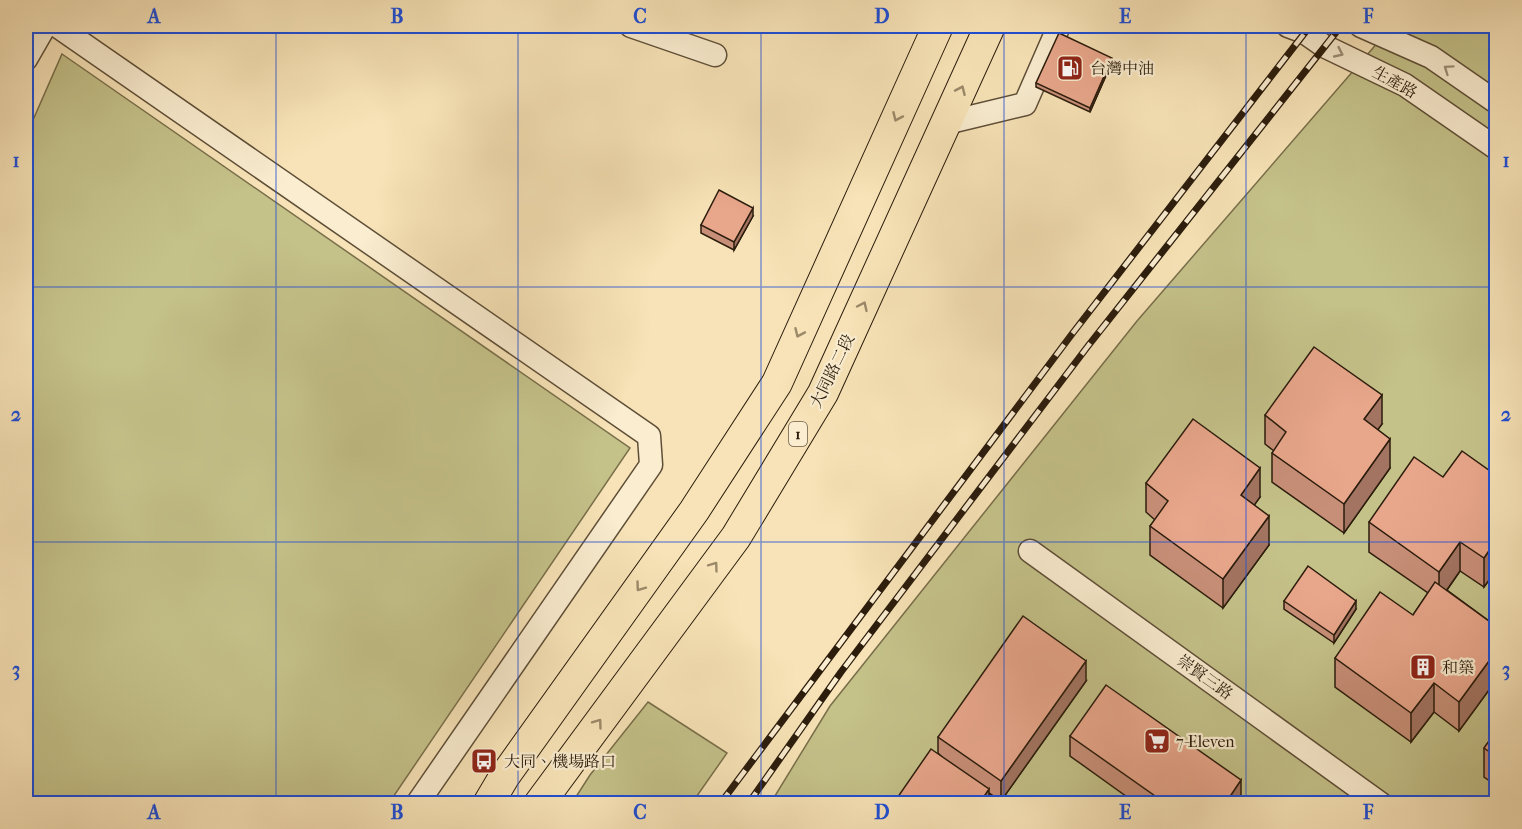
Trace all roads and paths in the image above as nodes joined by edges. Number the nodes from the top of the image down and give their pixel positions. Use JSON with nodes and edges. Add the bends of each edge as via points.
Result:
{"nodes":[{"id":1,"x":45,"y":26,"type":"edge"},
{"id":2,"x":57,"y":26,"type":"edge"},
{"id":3,"x":631,"y":26,"type":"edge"},
{"id":4,"x":938,"y":26,"type":"edge"},
{"id":5,"x":990,"y":26,"type":"edge"},
{"id":6,"x":1059,"y":26,"type":"edge"},
{"id":7,"x":1288,"y":26,"type":"edge"},
{"id":8,"x":1361,"y":26,"type":"edge"},
{"id":9,"x":715,"y":55,"type":"dead end"},
{"id":10,"x":26,"y":59,"type":"edge"},
{"id":11,"x":1497,"y":102,"type":"edge"},
{"id":12,"x":946,"y":123,"type":"junction"},
{"id":13,"x":1497,"y":148,"type":"edge"},
{"id":14,"x":1030,"y":551,"type":"dead end"},
{"id":15,"x":417,"y":804,"type":"edge"},
{"id":16,"x":488,"y":804,"type":"edge"},
{"id":17,"x":539,"y":804,"type":"edge"},
{"id":18,"x":1381,"y":804,"type":"edge"}],
"edges":[{"from":1,"to":10,"type":"street"},
{"from":2,"to":15,"type":"street","via":[[649,436],[651,465]]},
{"from":3,"to":9,"type":"street"},
{"from":4,"to":16,"type":"main road","one_way":true,"via":[[777,382],[694,511]]},
{"from":12,"to":5,"type":"main road","name":"大同路二段","number":"1","one_way":true},
{"from":6,"to":12,"type":"street","via":[[1025,104]]},
{"from":7,"to":13,"type":"street","name":"生產路","one_way":true,"via":[[1405,85]]},
{"from":11,"to":8,"type":"street","one_way":true,"via":[[1431,57]]},
{"from":17,"to":12,"type":"main road","name":"大同路二段","number":"1","one_way":true,"via":[[736,537],[823,393]]},
{"from":14,"to":18,"type":"street","name":"崇賢三路"}]}
